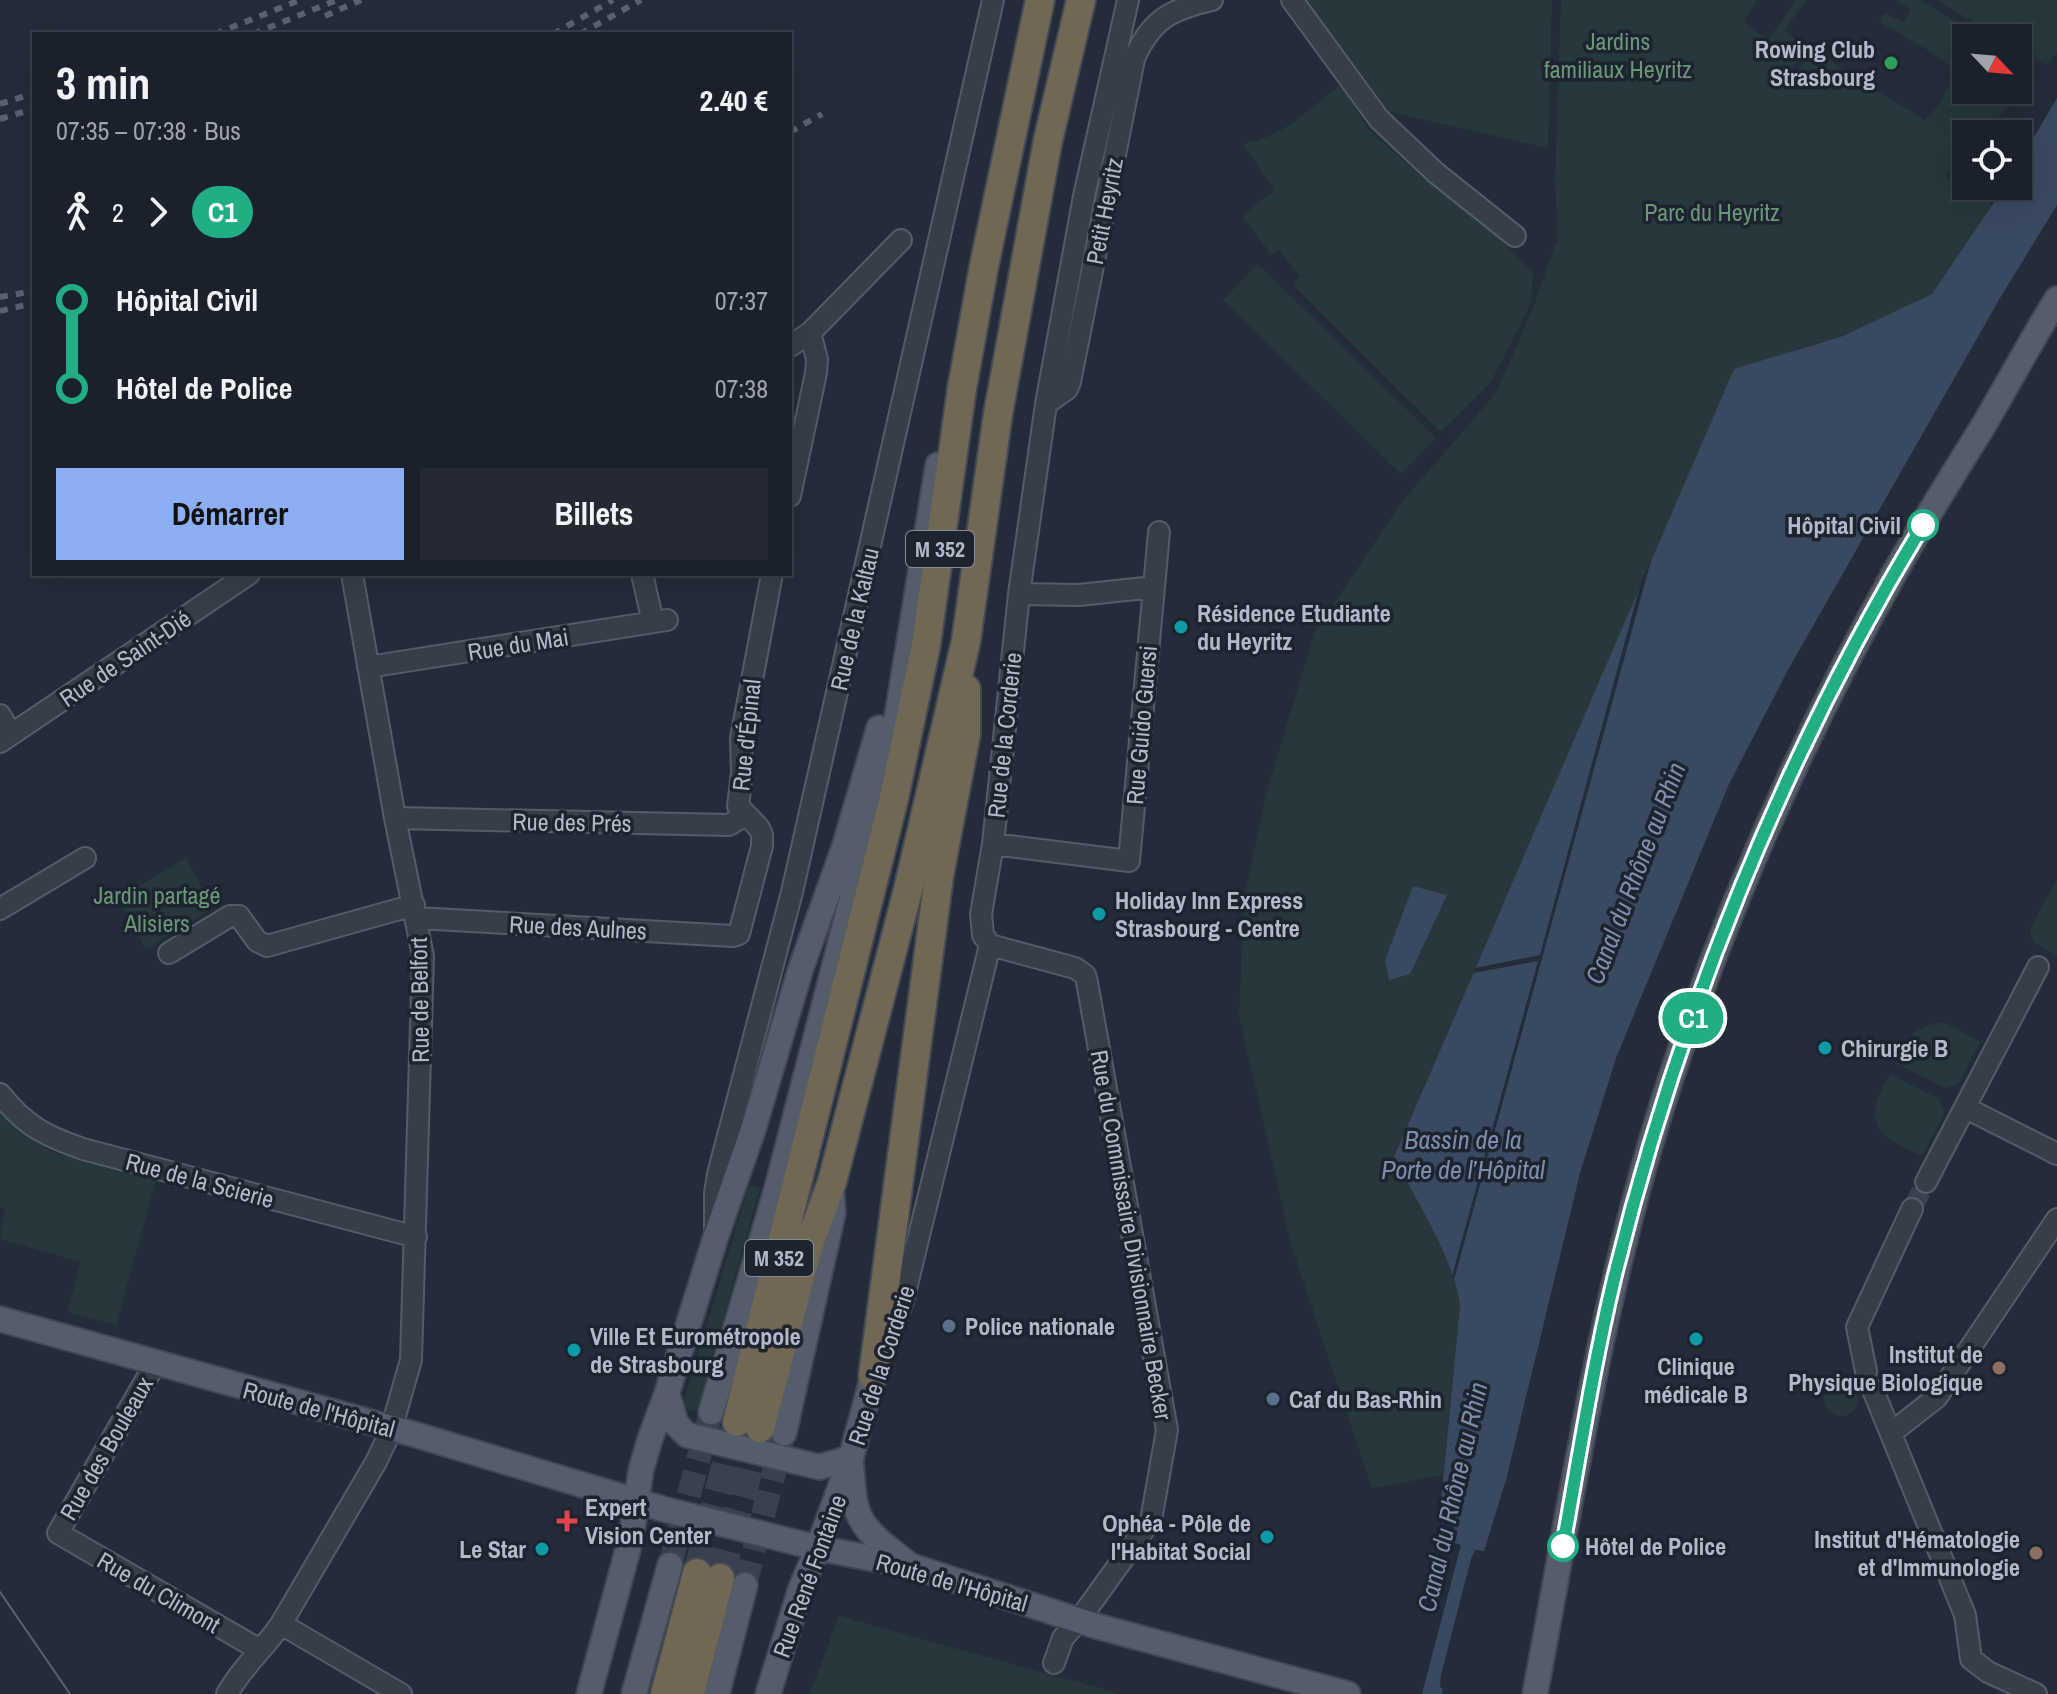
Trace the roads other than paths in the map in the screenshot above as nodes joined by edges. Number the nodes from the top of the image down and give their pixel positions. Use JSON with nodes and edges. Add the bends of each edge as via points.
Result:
{"nodes":[{"id":1,"x":993,"y":0,"type":"edge"},
{"id":2,"x":1031,"y":0,"type":"edge"},
{"id":3,"x":1040,"y":0,"type":"edge"},
{"id":4,"x":1081,"y":0,"type":"edge"},
{"id":5,"x":1092,"y":0,"type":"edge"},
{"id":6,"x":1128,"y":0,"type":"edge"},
{"id":7,"x":1212,"y":0,"type":"edge"},
{"id":8,"x":1292,"y":0,"type":"edge"},
{"id":9,"x":1160,"y":8,"type":"edge"},
{"id":10,"x":1065,"y":62,"type":"junction"},
{"id":11,"x":1515,"y":236,"type":"dead end"},
{"id":12,"x":901,"y":240,"type":"dead end"},
{"id":13,"x":2057,"y":299,"type":"edge"},
{"id":14,"x":810,"y":333,"type":"junction"},
{"id":15,"x":792,"y":345,"type":"edge"},
{"id":16,"x":1046,"y":404,"type":"junction"},
{"id":17,"x":792,"y":487,"type":"edge"},
{"id":18,"x":1159,"y":532,"type":"dead end"},
{"id":19,"x":246,"y":576,"type":"edge"},
{"id":20,"x":352,"y":576,"type":"edge"},
{"id":21,"x":643,"y":576,"type":"edge"},
{"id":22,"x":772,"y":576,"type":"edge"},
{"id":23,"x":1154,"y":587,"type":"junction"},
{"id":24,"x":918,"y":588,"type":"junction"},
{"id":25,"x":1019,"y":594,"type":"junction"},
{"id":26,"x":966,"y":641,"type":"junction"},
{"id":27,"x":368,"y":667,"type":"junction"},
{"id":28,"x":0,"y":715,"type":"edge"},
{"id":29,"x":6,"y":738,"type":"edge"},
{"id":30,"x":741,"y":812,"type":"junction"},
{"id":31,"x":395,"y":818,"type":"junction"},
{"id":32,"x":993,"y":844,"type":"junction"},
{"id":33,"x":85,"y":858,"type":"dead end"},
{"id":34,"x":0,"y":909,"type":"edge"},
{"id":35,"x":415,"y":911,"type":"junction"},
{"id":36,"x":739,"y":934,"type":"joint"},
{"id":37,"x":990,"y":945,"type":"junction"},
{"id":38,"x":169,"y":953,"type":"dead end"},
{"id":39,"x":2038,"y":967,"type":"dead end"},
{"id":40,"x":0,"y":1094,"type":"edge"},
{"id":41,"x":1966,"y":1108,"type":"junction"},
{"id":42,"x":2057,"y":1154,"type":"edge"},
{"id":43,"x":1926,"y":1182,"type":"tunnel mouth"},
{"id":44,"x":1912,"y":1209,"type":"tunnel mouth"},
{"id":45,"x":2057,"y":1219,"type":"edge"},
{"id":46,"x":716,"y":1236,"type":"junction"},
{"id":47,"x":416,"y":1237,"type":"junction"},
{"id":48,"x":0,"y":1319,"type":"edge"},
{"id":49,"x":155,"y":1364,"type":"junction"},
{"id":50,"x":873,"y":1376,"type":"junction"},
{"id":51,"x":667,"y":1393,"type":"junction"},
{"id":52,"x":748,"y":1424,"type":"junction"},
{"id":53,"x":391,"y":1430,"type":"junction"},
{"id":54,"x":1891,"y":1433,"type":"junction"},
{"id":55,"x":851,"y":1458,"type":"junction"},
{"id":56,"x":636,"y":1501,"type":"junction"},
{"id":57,"x":58,"y":1533,"type":"joint"},
{"id":58,"x":818,"y":1548,"type":"junction"},
{"id":59,"x":670,"y":1565,"type":"tunnel mouth"},
{"id":60,"x":911,"y":1566,"type":"junction"},
{"id":61,"x":721,"y":1579,"type":"junction"},
{"id":62,"x":1079,"y":1620,"type":"junction"},
{"id":63,"x":281,"y":1624,"type":"junction"},
{"id":64,"x":260,"y":1650,"type":"junction"},
{"id":65,"x":1054,"y":1663,"type":"dead end"},
{"id":66,"x":227,"y":1694,"type":"edge"},
{"id":67,"x":401,"y":1694,"type":"edge"},
{"id":68,"x":589,"y":1694,"type":"edge"},
{"id":69,"x":634,"y":1694,"type":"edge"},
{"id":70,"x":665,"y":1694,"type":"edge"},
{"id":71,"x":690,"y":1694,"type":"edge"},
{"id":72,"x":717,"y":1694,"type":"edge"},
{"id":73,"x":768,"y":1694,"type":"edge"},
{"id":74,"x":1348,"y":1694,"type":"edge"},
{"id":75,"x":1535,"y":1694,"type":"edge"},
{"id":76,"x":2036,"y":1694,"type":"edge"}],
"edges":[{"from":1,"to":46,"type":"street","name":"Rue de la Kaltau","via":[[792,892],[718,1174]]},
{"from":2,"to":24,"type":"main road","via":[[985,210]]},
{"from":3,"to":52,"type":"highway","number":"M 352","via":[[965,373],[915,706],[820,1094]]},
{"from":4,"to":10,"type":"highway","number":"M 352"},
{"from":5,"to":10,"type":"main road"},
{"from":6,"to":16,"type":"street","name":"Rue de la Corderie","via":[[1084,196]]},
{"from":7,"to":9,"type":"street","name":"Petit Heyritz"},
{"from":8,"to":11,"type":"street","via":[[1379,119]]},
{"from":9,"to":16,"type":"street","name":"Petit Heyritz","via":[[1132,65],[1070,382]]},
{"from":10,"to":26,"type":"highway","number":"M 352","via":[[998,414]]},
{"from":12,"to":14,"type":"street"},
{"from":13,"to":75,"type":"main road","via":[[1899,565],[1826,704],[1738,898],[1672,1074],[1614,1281]]},
{"from":14,"to":15,"type":"street"},
{"from":14,"to":17,"type":"street","via":[[816,373]]},
{"from":16,"to":25,"type":"street","name":"Rue de la Corderie"},
{"from":18,"to":23,"type":"street"},
{"from":19,"to":29,"type":"street","name":"Rue de Saint-Dié"},
{"from":20,"to":27,"type":"street","name":"Rue de Belfort"},
{"from":21,"to":27,"type":"street","name":"Rue du Mai","via":[[660,621]]},
{"from":22,"to":30,"type":"street","name":"Rue d'Épinal","via":[[741,738]]},
{"from":23,"to":25,"type":"street","via":[[1079,595]]},
{"from":23,"to":32,"type":"street","name":"Rue Guido Guersi","via":[[1129,861]]},
{"from":24,"to":46,"type":"main road","via":[[845,845]]},
{"from":24,"to":52,"type":"main road","via":[[894,735],[777,1188]]},
{"from":25,"to":32,"type":"street","name":"Rue de la Corderie"},
{"from":26,"to":50,"type":"highway","via":[[966,734],[939,876]]},
{"from":26,"to":52,"type":"highway","number":"M 352","via":[[832,1182]]},
{"from":27,"to":31,"type":"street","name":"Rue de Belfort"},
{"from":28,"to":29,"type":"street"},
{"from":30,"to":31,"type":"street","name":"Rue des Prés","via":[[729,825]]},
{"from":30,"to":36,"type":"street","name":"Rue d'Épinal","via":[[759,828],[762,846]]},
{"from":31,"to":35,"type":"street","name":"Rue de Belfort"},
{"from":32,"to":37,"type":"street","name":"Rue de la Corderie","via":[[981,914]]},
{"from":33,"to":34,"type":"street"},
{"from":35,"to":36,"type":"street","name":"Rue des Aulnes"},
{"from":35,"to":38,"type":"street","name":"Rue des Aulnes","via":[[267,946],[239,916],[230,916]]},
{"from":35,"to":47,"type":"street","name":"Rue de Belfort","via":[[423,978]]},
{"from":37,"to":50,"type":"street","name":"Rue de la Corderie","via":[[903,1301]]},
{"from":37,"to":62,"type":"street","name":"Rue du Commissaire Divisionnaire Becker","via":[[1085,975],[1167,1430],[1151,1520]]},
{"from":39,"to":41,"type":"street"},
{"from":40,"to":47,"type":"street","name":"Rue de la Scierie","via":[[23,1121],[83,1149]]},
{"from":41,"to":42,"type":"street"},
{"from":41,"to":43,"type":"street"},
{"from":44,"to":54,"type":"street","via":[[1857,1327],[1869,1380]]},
{"from":45,"to":54,"type":"street","via":[[1937,1397]]},
{"from":46,"to":51,"type":"main road"},
{"from":47,"to":53,"type":"street","name":"Rue de Belfort","via":[[411,1360]]},
{"from":48,"to":49,"type":"main road","name":"Route de l'Hôpital"},
{"from":49,"to":53,"type":"main road","name":"Route de l'Hôpital"},
{"from":49,"to":57,"type":"street","name":"Rue des Bouleaux"},
{"from":50,"to":55,"type":"main road","name":"Rue de la Corderie"},
{"from":51,"to":55,"type":"main road","via":[[676,1424],[687,1435],[819,1467]]},
{"from":51,"to":56,"type":"main road"},
{"from":53,"to":56,"type":"main road","name":"Route de l'Hôpital"},
{"from":53,"to":63,"type":"street","name":"Rue de Belfort"},
{"from":54,"to":76,"type":"street","via":[[1965,1615],[1971,1659]]},
{"from":55,"to":58,"type":"main road","name":"Rue René Fontaine"},
{"from":55,"to":60,"type":"main road","via":[[860,1519]]},
{"from":56,"to":58,"type":"main road","name":"Route de l'Hôpital"},
{"from":56,"to":68,"type":"main road"},
{"from":57,"to":64,"type":"street","name":"Rue du Climont"},
{"from":58,"to":60,"type":"main road","name":"Route de l'Hôpital"},
{"from":58,"to":73,"type":"main road","name":"Rue René Fontaine"},
{"from":59,"to":69,"type":"main road"},
{"from":60,"to":62,"type":"main road","name":"Route de l'Hôpital"},
{"from":61,"to":70,"type":"highway"},
{"from":61,"to":71,"type":"highway"},
{"from":61,"to":72,"type":"main road"},
{"from":62,"to":65,"type":"street","via":[[1063,1638]]},
{"from":62,"to":74,"type":"main road","name":"Route de l'Hôpital"},
{"from":63,"to":64,"type":"street","name":"Rue de Belfort"},
{"from":63,"to":67,"type":"street"},
{"from":64,"to":66,"type":"street","name":"Rue de Belfort"}]}
